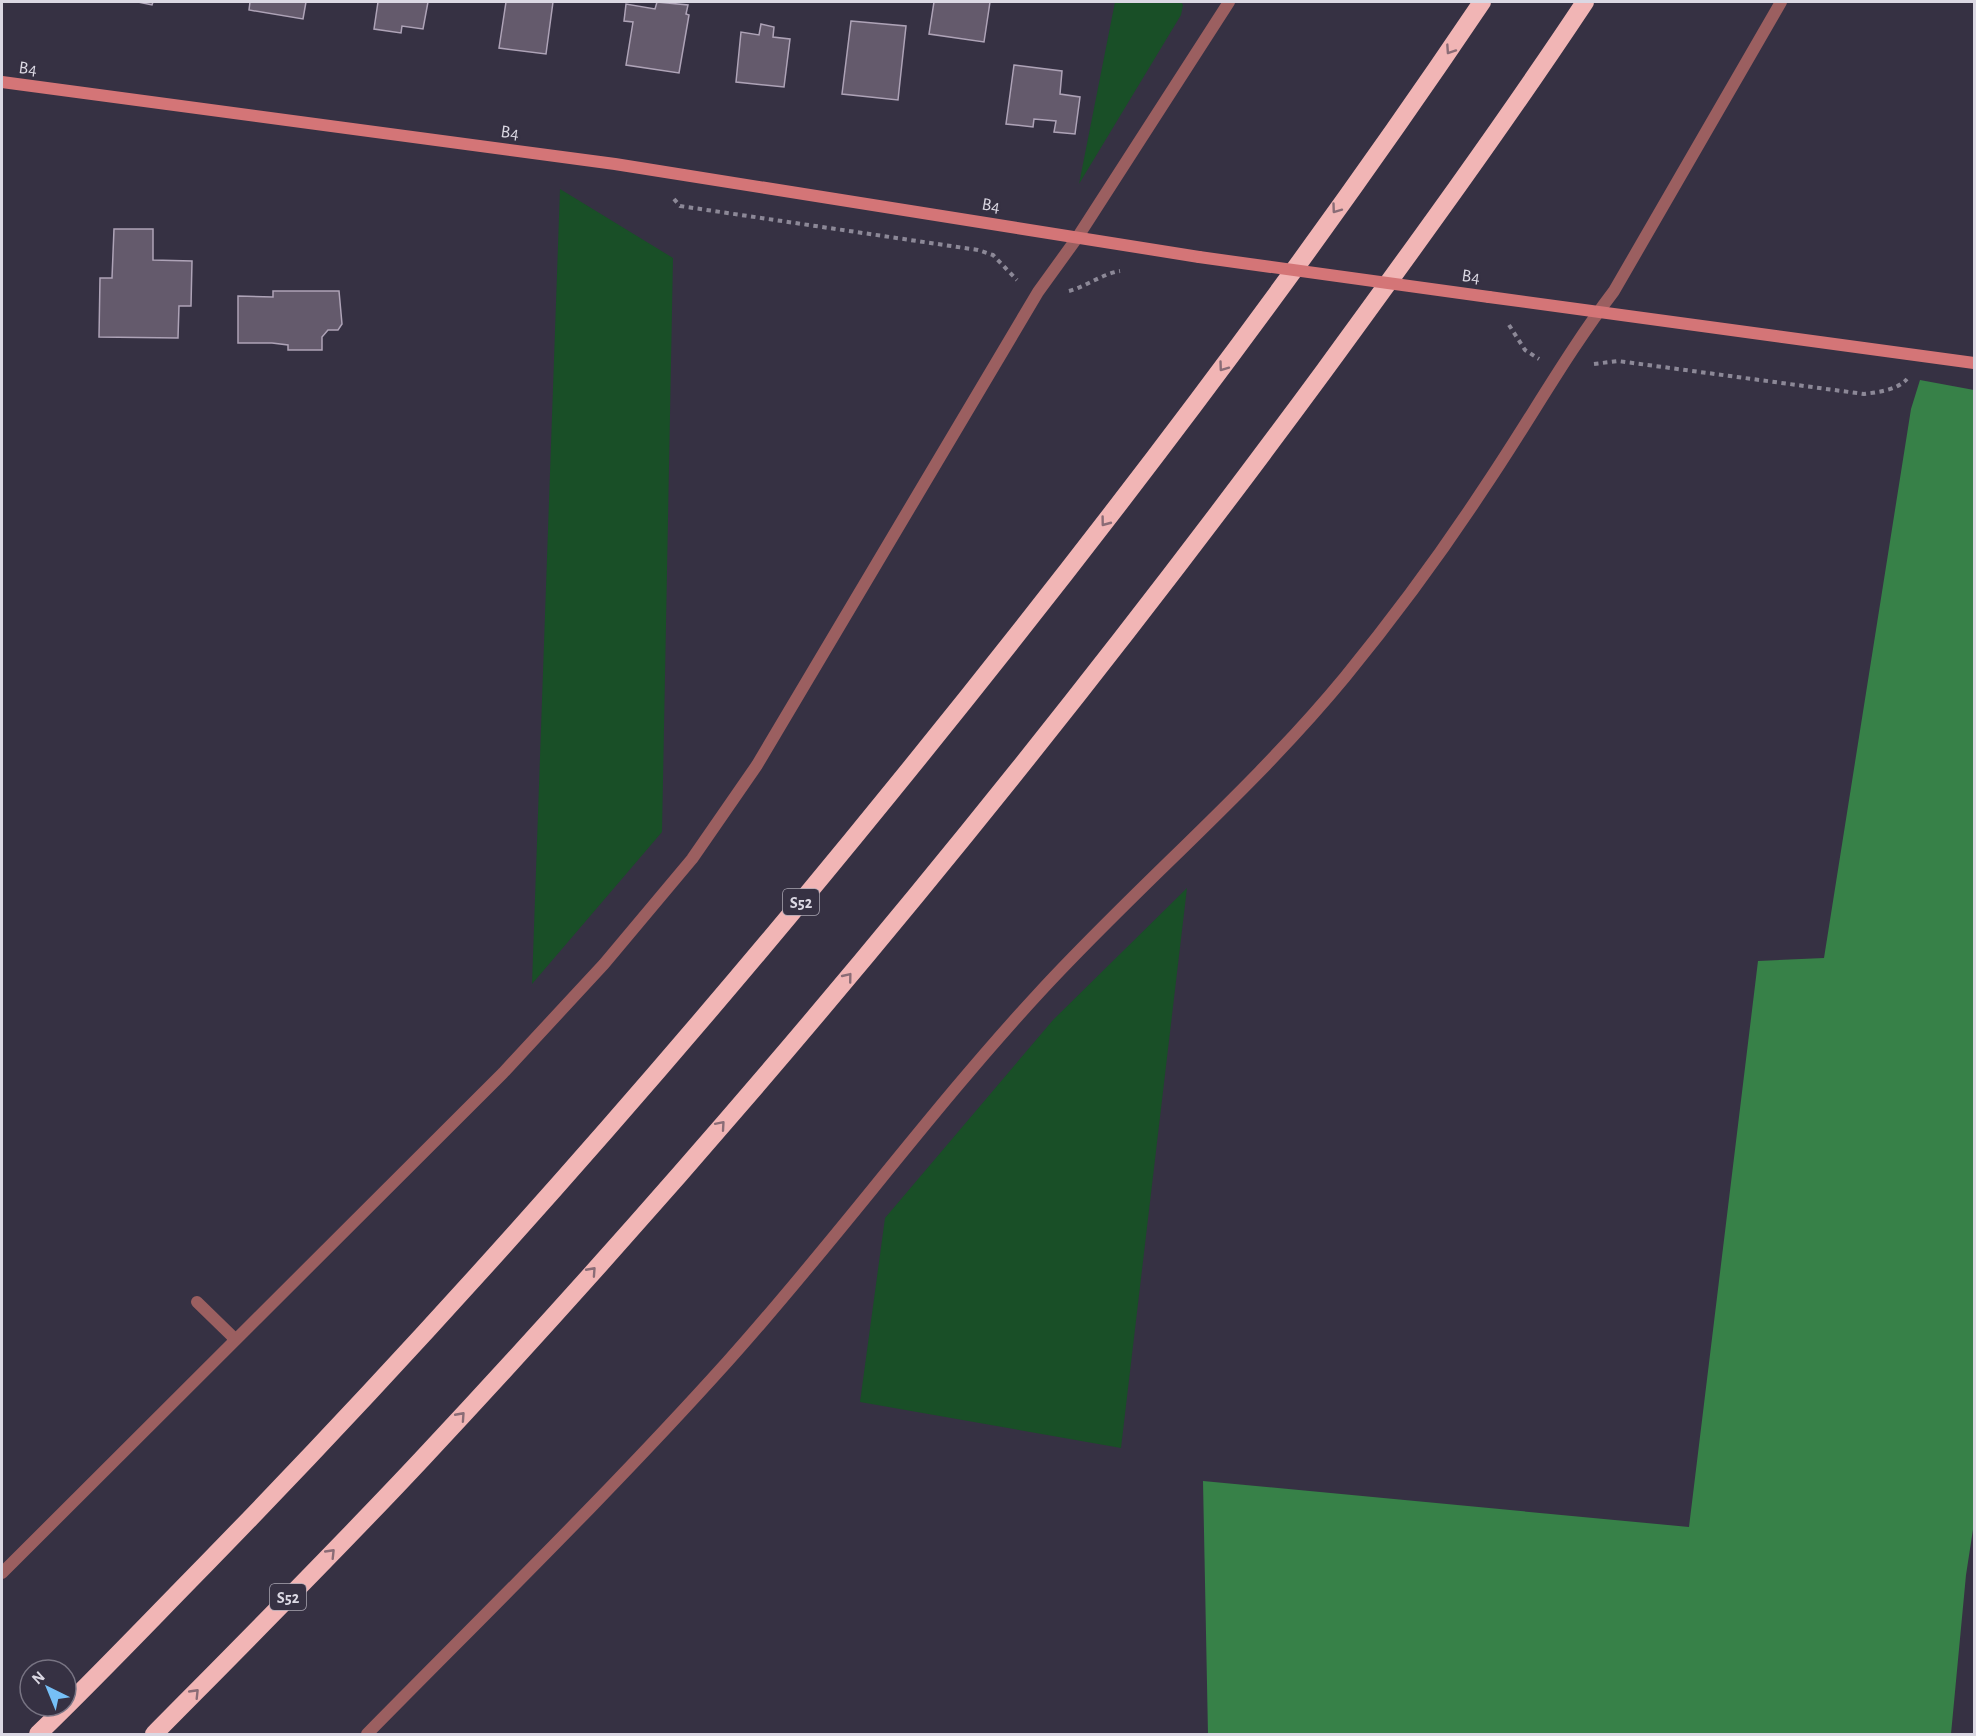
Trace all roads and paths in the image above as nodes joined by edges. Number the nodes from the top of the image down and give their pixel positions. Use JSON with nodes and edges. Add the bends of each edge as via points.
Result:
{"nodes":[{"id":1,"x":1229,"y":2,"type":"edge"},
{"id":2,"x":1482,"y":2,"type":"edge"},
{"id":3,"x":1585,"y":2,"type":"edge"},
{"id":4,"x":1780,"y":2,"type":"edge"},
{"id":5,"x":2,"y":82,"type":"edge"},
{"id":6,"x":672,"y":173,"type":"junction"},
{"id":7,"x":1077,"y":238,"type":"junction"},
{"id":8,"x":1108,"y":273,"type":"dead end"},
{"id":9,"x":1017,"y":280,"type":"dead end"},
{"id":10,"x":1066,"y":292,"type":"dead end"},
{"id":11,"x":1599,"y":311,"type":"junction"},
{"id":12,"x":1503,"y":320,"type":"dead end"},
{"id":13,"x":1918,"y":355,"type":"junction"},
{"id":14,"x":1537,"y":358,"type":"dead end"},
{"id":15,"x":1974,"y":363,"type":"edge"},
{"id":16,"x":1590,"y":364,"type":"dead end"},
{"id":17,"x":198,"y":1302,"type":"dead end"},
{"id":18,"x":235,"y":1339,"type":"junction"},
{"id":19,"x":2,"y":1573,"type":"edge"},
{"id":20,"x":38,"y":1734,"type":"edge"},
{"id":21,"x":154,"y":1734,"type":"edge"},
{"id":22,"x":367,"y":1734,"type":"edge"}],
"edges":[{"from":1,"to":7,"type":"street"},
{"from":2,"to":20,"type":"highway","number":"S52","one_way":true,"via":[[1216,376],[1084,550],[908,773],[689,1036],[330,1436]]},
{"from":21,"to":3,"type":"highway","number":"S52","one_way":true,"via":[[422,1459],[838,989],[1006,785],[1223,508],[1422,237]]},
{"from":4,"to":11,"type":"street"},
{"from":5,"to":6,"type":"street","name":"B4"},
{"from":6,"to":7,"type":"street","name":"B4"},
{"from":6,"to":9,"type":"path","via":[[669,192],[680,206],[978,250],[993,255]]},
{"from":7,"to":11,"type":"street","name":"B4","bridge":true},
{"from":7,"to":18,"type":"street","via":[[1038,292],[757,765],[692,859],[604,964],[503,1073]]},
{"from":8,"to":10,"type":"path"},
{"from":11,"to":13,"type":"street","name":"B4"},
{"from":11,"to":22,"type":"street","via":[[1483,491],[1417,586],[1342,681],[1233,798],[1038,994],[950,1094],[830,1244],[642,1455]]},
{"from":12,"to":14,"type":"path"},
{"from":13,"to":15,"type":"street","name":"B4"},
{"from":13,"to":16,"type":"path","via":[[1916,370],[1903,384],[1864,394],[1618,361]]},
{"from":17,"to":18,"type":"street"},
{"from":18,"to":19,"type":"street"}]}
